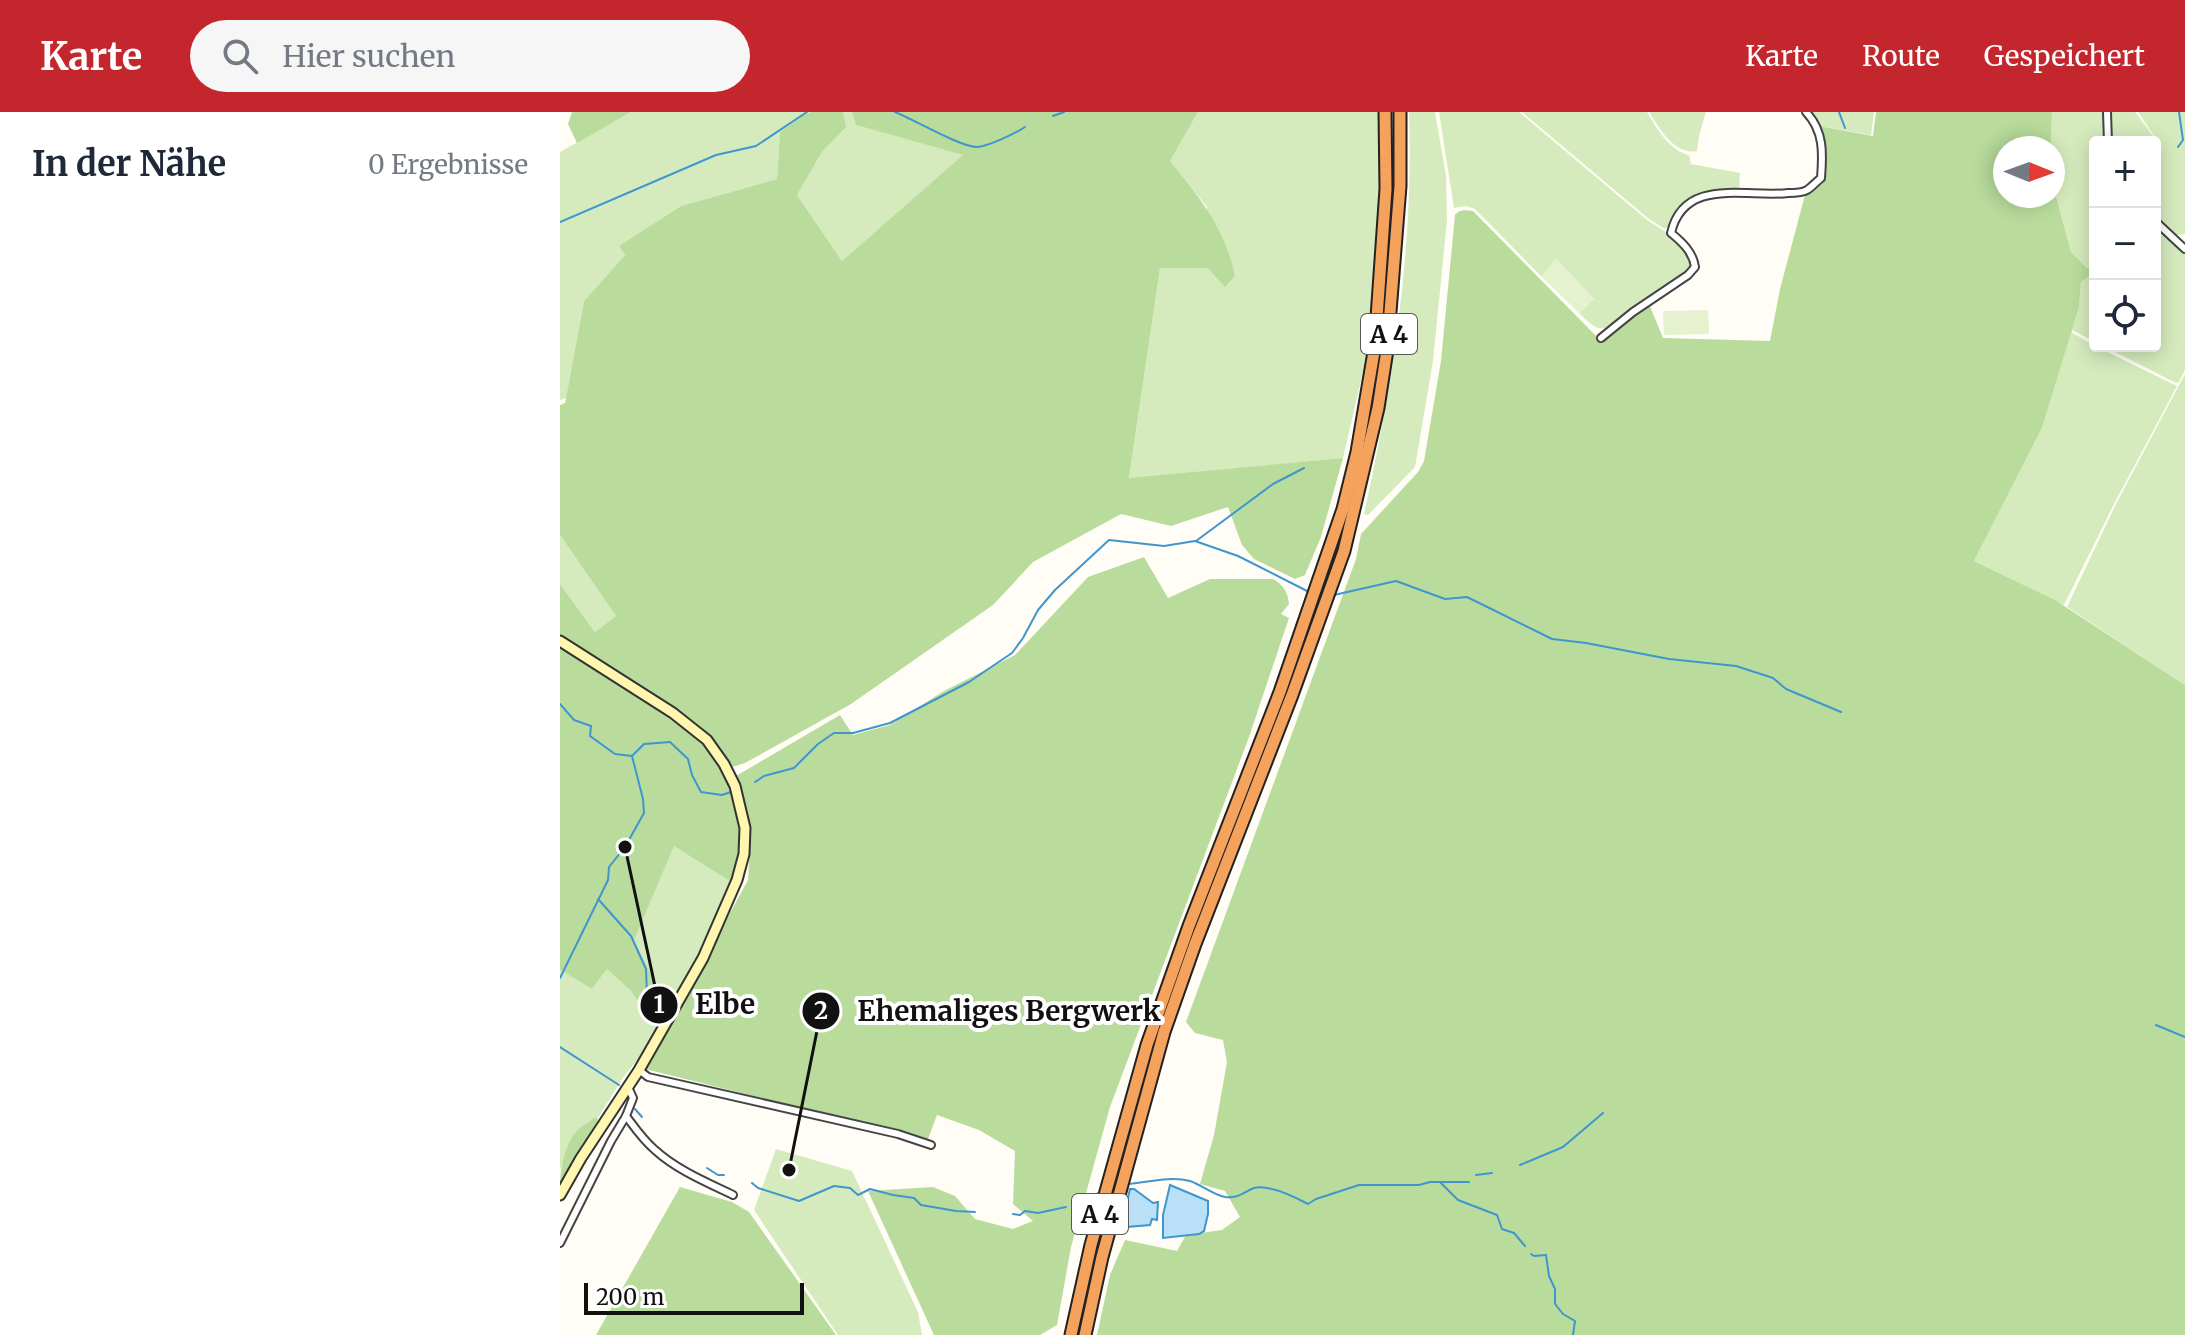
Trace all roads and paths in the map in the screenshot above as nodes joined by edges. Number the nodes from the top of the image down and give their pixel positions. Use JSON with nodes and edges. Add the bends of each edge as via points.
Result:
{"nodes":[{"id":1,"x":1385,"y":112,"type":"edge"},
{"id":2,"x":1400,"y":112,"type":"edge"},
{"id":3,"x":1806,"y":112,"type":"edge"},
{"id":4,"x":2107,"y":112,"type":"edge"},
{"id":5,"x":2108,"y":136,"type":"edge"},
{"id":6,"x":2161,"y":227,"type":"edge"},
{"id":7,"x":2185,"y":249,"type":"edge"},
{"id":8,"x":1601,"y":338,"type":"dead end"},
{"id":9,"x":560,"y":641,"type":"edge"},
{"id":10,"x":1286,"y":694,"type":"junction"},
{"id":11,"x":639,"y":1070,"type":"junction"},
{"id":12,"x":628,"y":1087,"type":"junction"},
{"id":13,"x":626,"y":1116,"type":"junction"},
{"id":14,"x":931,"y":1145,"type":"dead end"},
{"id":15,"x":560,"y":1195,"type":"edge"},
{"id":16,"x":733,"y":1195,"type":"dead end"},
{"id":17,"x":560,"y":1243,"type":"edge"},
{"id":18,"x":1071,"y":1335,"type":"edge"},
{"id":19,"x":1085,"y":1335,"type":"edge"}],
"edges":[{"from":1,"to":10,"type":"highway","number":"A 4","via":[[1386,189],[1375,346],[1357,452]]},
{"from":2,"to":10,"type":"highway","number":"A 4","via":[[1400,186],[1378,408],[1344,551]]},
{"from":3,"to":8,"type":"street","via":[[1821,139],[1821,178],[1805,191],[1722,192],[1678,212],[1671,233],[1694,258],[1695,267]]},
{"from":4,"to":5,"type":"street"},
{"from":6,"to":7,"type":"street"},
{"from":9,"to":11,"type":"street","via":[[707,740],[730,775],[742,811],[744,854],[731,898]]},
{"from":10,"to":18,"type":"highway","number":"A 4","via":[[1189,926],[1147,1045]]},
{"from":10,"to":19,"type":"highway","number":"A 4","via":[[1164,1032]]},
{"from":11,"to":12,"type":"street"},
{"from":11,"to":14,"type":"street","via":[[648,1077]]},
{"from":12,"to":13,"type":"street","via":[[633,1096]]},
{"from":12,"to":15,"type":"street"},
{"from":13,"to":16,"type":"street","via":[[655,1151]]},
{"from":13,"to":17,"type":"street"}]}
